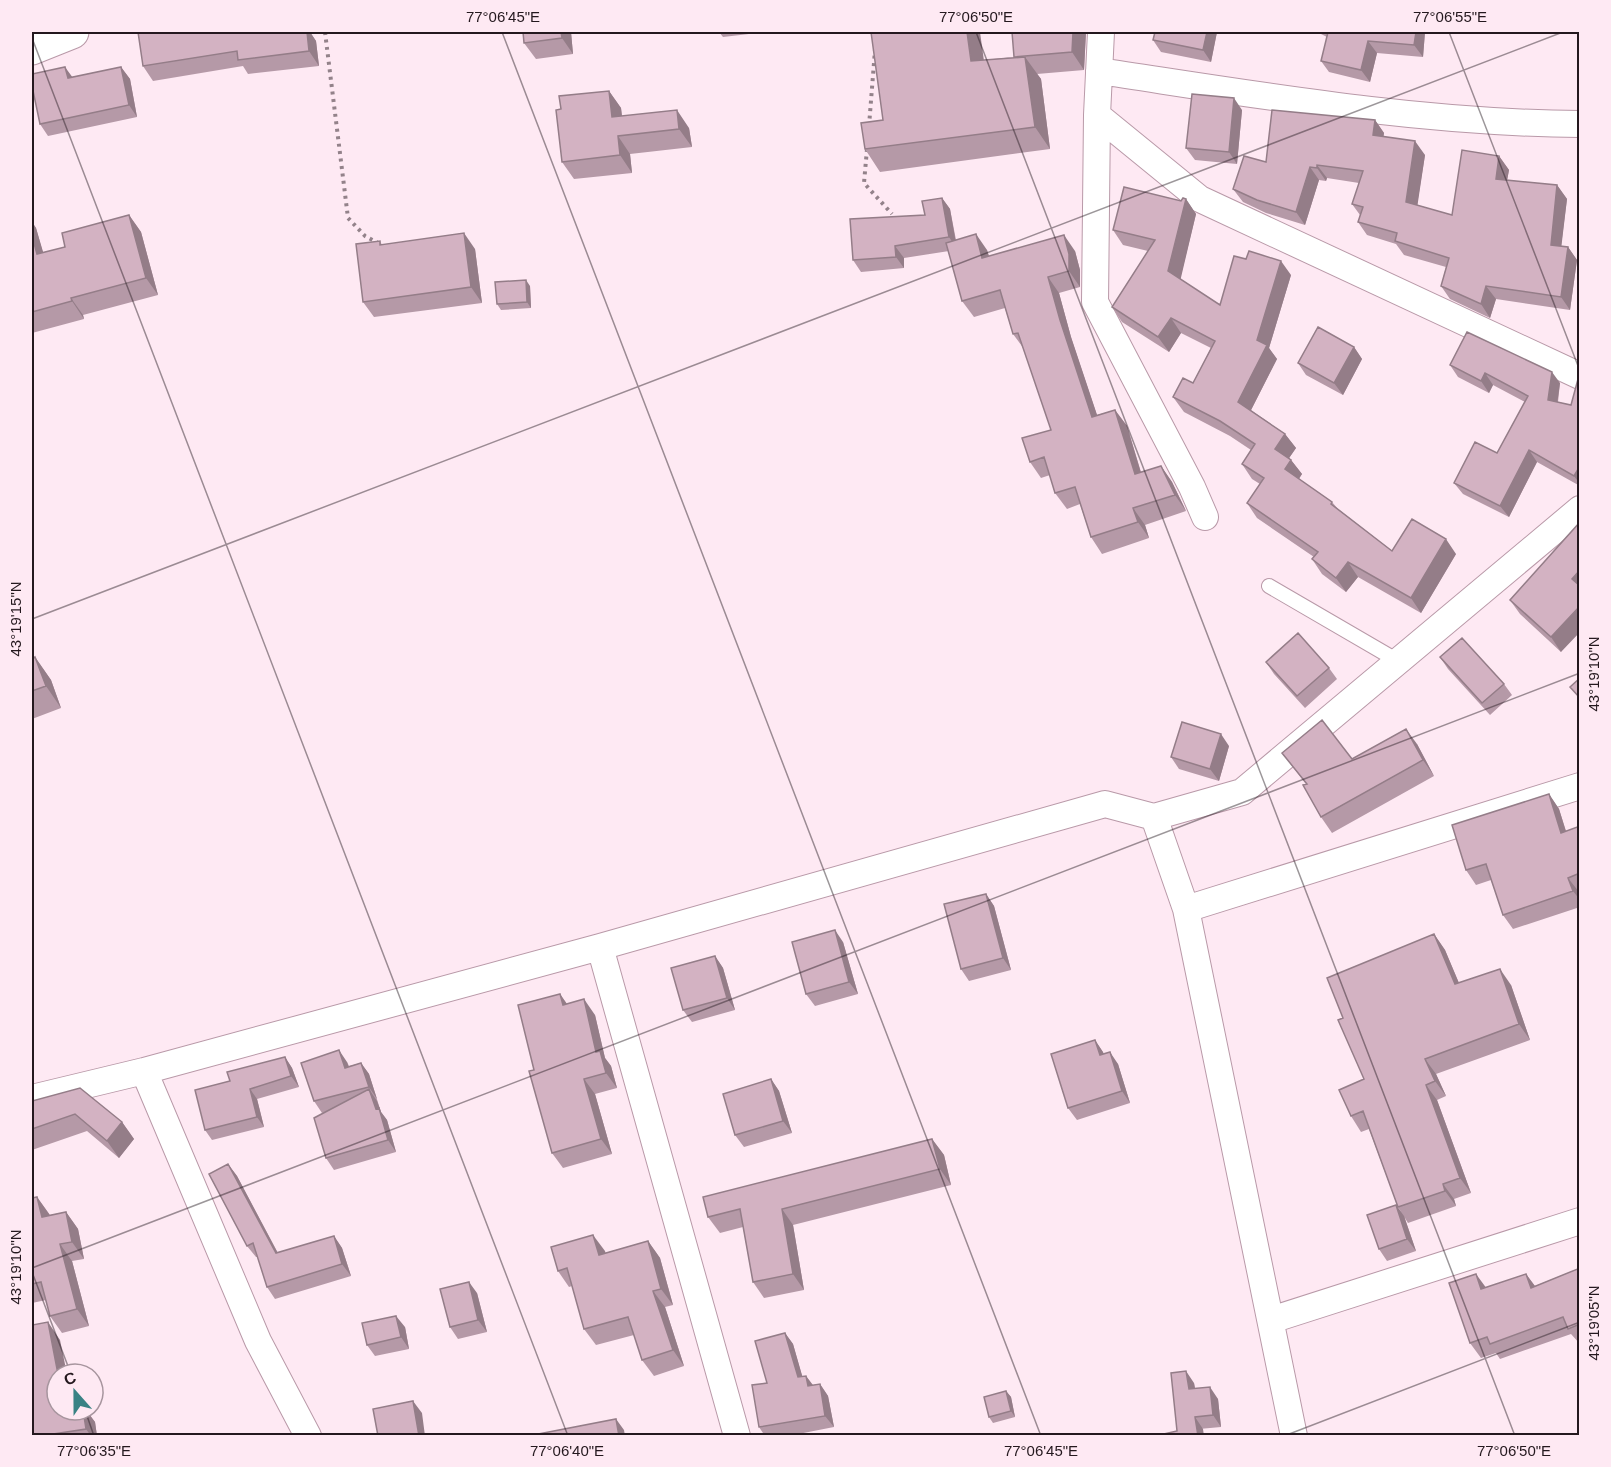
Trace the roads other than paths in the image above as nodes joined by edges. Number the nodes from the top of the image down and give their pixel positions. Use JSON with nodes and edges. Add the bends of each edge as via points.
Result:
{"nodes":[{"id":1,"x":72,"y":32,"type":"edge"},
{"id":2,"x":1101,"y":32,"type":"edge"},
{"id":3,"x":32,"y":48,"type":"edge"},
{"id":4,"x":1099,"y":71,"type":"junction"},
{"id":5,"x":1097,"y":116,"type":"junction"},
{"id":6,"x":1580,"y":124,"type":"edge"},
{"id":7,"x":1580,"y":376,"type":"edge"},
{"id":8,"x":1580,"y":509,"type":"edge"},
{"id":9,"x":1205,"y":517,"type":"dead end"},
{"id":10,"x":1269,"y":586,"type":"dead end"},
{"id":11,"x":1398,"y":661,"type":"junction"},
{"id":12,"x":1580,"y":786,"type":"edge"},
{"id":13,"x":1154,"y":817,"type":"junction"},
{"id":14,"x":1186,"y":909,"type":"junction"},
{"id":15,"x":600,"y":947,"type":"junction"},
{"id":16,"x":144,"y":1071,"type":"junction"},
{"id":17,"x":32,"y":1098,"type":"edge"},
{"id":18,"x":1580,"y":1221,"type":"edge"},
{"id":19,"x":1271,"y":1320,"type":"junction"},
{"id":20,"x":308,"y":1436,"type":"edge"},
{"id":21,"x":737,"y":1436,"type":"edge"},
{"id":22,"x":1294,"y":1436,"type":"edge"}],
"edges":[{"from":1,"to":3,"type":"street"},
{"from":2,"to":4,"type":"street"},
{"from":4,"to":5,"type":"street"},
{"from":4,"to":6,"type":"street","via":[[1373,112],[1515,124]]},
{"from":5,"to":7,"type":"street","via":[[1200,199]]},
{"from":5,"to":9,"type":"street","via":[[1095,302]]},
{"from":8,"to":11,"type":"street"},
{"from":10,"to":11,"type":"lane"},
{"from":11,"to":13,"type":"street","via":[[1242,792]]},
{"from":12,"to":14,"type":"street"},
{"from":13,"to":14,"type":"street"},
{"from":13,"to":15,"type":"street","via":[[1105,804]]},
{"from":14,"to":19,"type":"street"},
{"from":15,"to":16,"type":"street"},
{"from":15,"to":21,"type":"street"},
{"from":16,"to":17,"type":"street"},
{"from":16,"to":20,"type":"street","via":[[258,1341]]},
{"from":18,"to":19,"type":"street"},
{"from":19,"to":22,"type":"street"}]}
